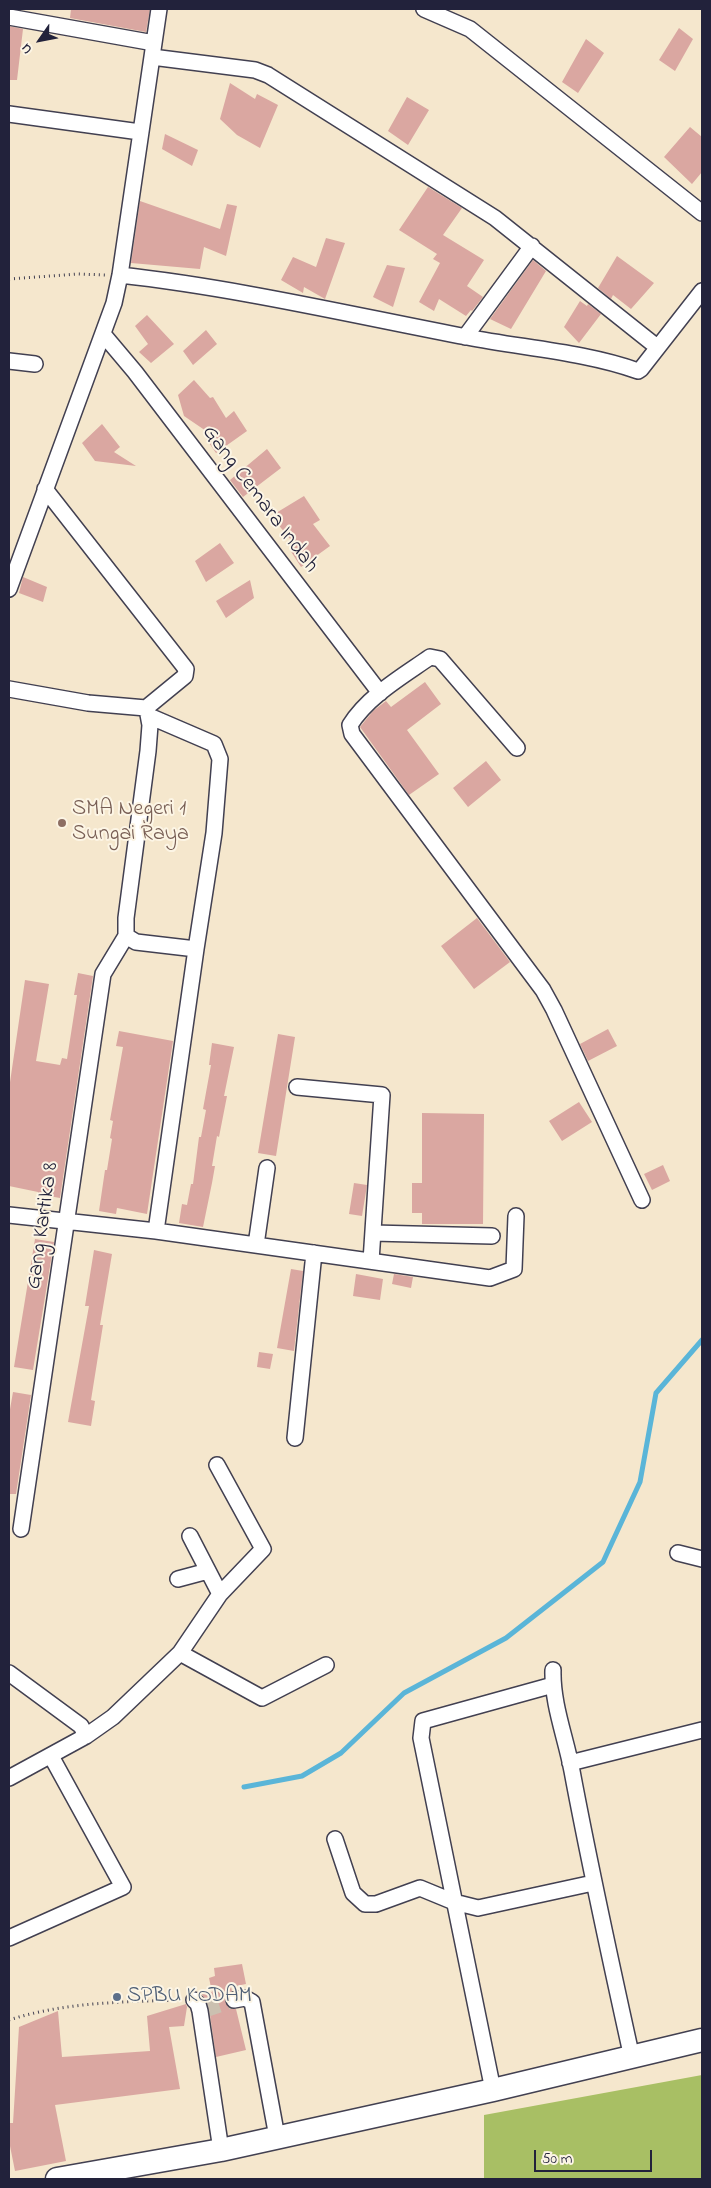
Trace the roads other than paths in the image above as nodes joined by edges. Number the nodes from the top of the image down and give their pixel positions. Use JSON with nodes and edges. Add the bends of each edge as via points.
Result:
{"nodes":[{"id":1,"x":158,"y":9,"type":"edge"},
{"id":2,"x":424,"y":9,"type":"edge"},
{"id":3,"x":9,"y":17,"type":"edge"},
{"id":4,"x":153,"y":50,"type":"junction"},
{"id":5,"x":9,"y":114,"type":"edge"},
{"id":6,"x":140,"y":132,"type":"junction"},
{"id":7,"x":702,"y":213,"type":"edge"},
{"id":8,"x":532,"y":246,"type":"junction"},
{"id":9,"x":120,"y":275,"type":"junction"},
{"id":10,"x":702,"y":291,"type":"edge"},
{"id":11,"x":104,"y":334,"type":"junction"},
{"id":12,"x":465,"y":337,"type":"junction"},
{"id":13,"x":657,"y":347,"type":"junction"},
{"id":14,"x":9,"y":361,"type":"edge"},
{"id":15,"x":35,"y":364,"type":"dead end"},
{"id":16,"x":45,"y":489,"type":"junction"},
{"id":17,"x":9,"y":589,"type":"edge"},
{"id":18,"x":9,"y":689,"type":"edge"},
{"id":19,"x":380,"y":693,"type":"junction"},
{"id":20,"x":148,"y":712,"type":"junction"},
{"id":21,"x":517,"y":748,"type":"dead end"},
{"id":22,"x":126,"y":936,"type":"junction"},
{"id":23,"x":196,"y":949,"type":"junction"},
{"id":24,"x":297,"y":1087,"type":"dead end"},
{"id":25,"x":268,"y":1168,"type":"dead end"},
{"id":26,"x":642,"y":1200,"type":"dead end"},
{"id":27,"x":9,"y":1214,"type":"edge"},
{"id":28,"x":516,"y":1216,"type":"dead end"},
{"id":29,"x":67,"y":1221,"type":"junction"},
{"id":30,"x":156,"y":1231,"type":"junction"},
{"id":31,"x":373,"y":1233,"type":"junction"},
{"id":32,"x":492,"y":1236,"type":"dead end"},
{"id":33,"x":256,"y":1245,"type":"junction"},
{"id":34,"x":314,"y":1253,"type":"junction"},
{"id":35,"x":371,"y":1261,"type":"junction"},
{"id":36,"x":295,"y":1438,"type":"dead end"},
{"id":37,"x":217,"y":1466,"type":"dead end"},
{"id":38,"x":21,"y":1529,"type":"dead end"},
{"id":39,"x":190,"y":1536,"type":"dead end"},
{"id":40,"x":678,"y":1553,"type":"dead end"},
{"id":41,"x":702,"y":1559,"type":"edge"},
{"id":42,"x":208,"y":1571,"type":"junction"},
{"id":43,"x":178,"y":1579,"type":"dead end"},
{"id":44,"x":220,"y":1594,"type":"junction"},
{"id":45,"x":180,"y":1653,"type":"junction"},
{"id":46,"x":326,"y":1665,"type":"dead end"},
{"id":47,"x":9,"y":1673,"type":"edge"},
{"id":48,"x":702,"y":1730,"type":"edge"},
{"id":49,"x":86,"y":1736,"type":"junction"},
{"id":50,"x":51,"y":1756,"type":"junction"},
{"id":51,"x":570,"y":1763,"type":"junction"},
{"id":52,"x":9,"y":1778,"type":"edge"},
{"id":53,"x":335,"y":1839,"type":"dead end"},
{"id":54,"x":593,"y":1883,"type":"junction"},
{"id":55,"x":454,"y":1902,"type":"junction"},
{"id":56,"x":9,"y":1938,"type":"edge"},
{"id":57,"x":234,"y":2000,"type":"tunnel mouth"},
{"id":58,"x":200,"y":2007,"type":"road end"},
{"id":59,"x":702,"y":2040,"type":"edge"},
{"id":60,"x":632,"y":2058,"type":"junction"},
{"id":61,"x":493,"y":2090,"type":"junction"},
{"id":62,"x":277,"y":2137,"type":"junction"},
{"id":63,"x":221,"y":2150,"type":"junction"},
{"id":64,"x":57,"y":2179,"type":"edge"}],
"edges":[{"from":1,"to":4,"type":"street"},
{"from":2,"to":7,"type":"street","via":[[470,29]]},
{"from":3,"to":4,"type":"street"},
{"from":4,"to":6,"type":"street"},
{"from":4,"to":8,"type":"street","via":[[268,75],[439,181]]},
{"from":5,"to":6,"type":"street"},
{"from":6,"to":9,"type":"street"},
{"from":8,"to":12,"type":"street"},
{"from":8,"to":13,"type":"street"},
{"from":9,"to":11,"type":"street"},
{"from":9,"to":12,"type":"street","via":[[378,318]]},
{"from":10,"to":13,"type":"street"},
{"from":11,"to":16,"type":"street"},
{"from":11,"to":19,"type":"street","name":"Gang Cemara Indah"},
{"from":12,"to":13,"type":"street","via":[[570,355],[638,371]]},
{"from":14,"to":15,"type":"street"},
{"from":16,"to":17,"type":"street"},
{"from":16,"to":20,"type":"street","via":[[186,669],[185,676]]},
{"from":18,"to":20,"type":"street"},
{"from":19,"to":21,"type":"street","via":[[430,657],[440,659]]},
{"from":19,"to":26,"type":"street","via":[[356,715],[350,724],[352,734],[543,990]]},
{"from":20,"to":22,"type":"street","name":"Gang Kartika 8","via":[[148,751]]},
{"from":20,"to":23,"type":"street","via":[[214,744],[220,759],[214,833]]},
{"from":22,"to":23,"type":"street","via":[[136,942]]},
{"from":22,"to":29,"type":"street","name":"Gang Kartika 8","via":[[102,974]]},
{"from":23,"to":30,"type":"street"},
{"from":24,"to":31,"type":"street","via":[[382,1095]]},
{"from":25,"to":33,"type":"street"},
{"from":27,"to":29,"type":"street"},
{"from":28,"to":35,"type":"street","via":[[514,1269],[490,1278]]},
{"from":29,"to":30,"type":"street"},
{"from":29,"to":38,"type":"street","name":"Gang Kartika 8"},
{"from":30,"to":33,"type":"street"},
{"from":31,"to":32,"type":"street"},
{"from":31,"to":35,"type":"street"},
{"from":33,"to":34,"type":"street"},
{"from":34,"to":35,"type":"street"},
{"from":34,"to":36,"type":"street"},
{"from":37,"to":44,"type":"street","via":[[263,1549]]},
{"from":39,"to":42,"type":"street"},
{"from":40,"to":41,"type":"street"},
{"from":42,"to":43,"type":"street"},
{"from":42,"to":44,"type":"street"},
{"from":44,"to":45,"type":"street"},
{"from":45,"to":46,"type":"street","via":[[262,1698]]},
{"from":45,"to":49,"type":"street","via":[[113,1717]]},
{"from":47,"to":49,"type":"street","via":[[82,1726]]},
{"from":48,"to":51,"type":"street"},
{"from":49,"to":50,"type":"street"},
{"from":50,"to":52,"type":"street"},
{"from":50,"to":56,"type":"street","via":[[123,1886]]},
{"from":51,"to":54,"type":"street"},
{"from":51,"to":55,"type":"street","via":[[553,1677],[422,1721],[421,1738]]},
{"from":53,"to":55,"type":"street","via":[[353,1893],[365,1904],[376,1904],[420,1888]]},
{"from":54,"to":55,"type":"street","via":[[478,1908]]},
{"from":54,"to":60,"type":"street"},
{"from":55,"to":61,"type":"street"},
{"from":57,"to":62,"type":"street","via":[[245,1998],[252,2002]]},
{"from":58,"to":63,"type":"street"},
{"from":59,"to":60,"type":"highway"},
{"from":60,"to":61,"type":"highway"},
{"from":61,"to":62,"type":"highway"},
{"from":62,"to":63,"type":"highway"},
{"from":63,"to":64,"type":"highway"}]}
